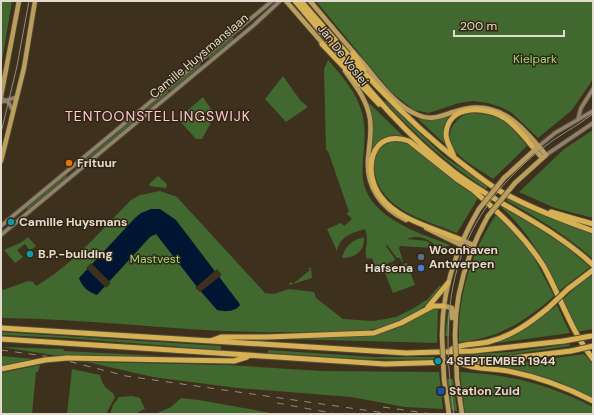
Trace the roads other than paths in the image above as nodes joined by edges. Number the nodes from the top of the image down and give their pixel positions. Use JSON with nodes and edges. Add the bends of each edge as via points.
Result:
{"nodes":[{"id":1,"x":19,"y":1,"type":"edge"},
{"id":2,"x":35,"y":1,"type":"edge"},
{"id":3,"x":272,"y":1,"type":"edge"},
{"id":4,"x":280,"y":1,"type":"edge"},
{"id":5,"x":286,"y":1,"type":"edge"},
{"id":6,"x":295,"y":1,"type":"edge"},
{"id":7,"x":301,"y":1,"type":"edge"},
{"id":8,"x":310,"y":1,"type":"edge"},
{"id":9,"x":322,"y":44,"type":"junction"},
{"id":10,"x":353,"y":53,"type":"junction"},
{"id":11,"x":3,"y":84,"type":"edge"},
{"id":12,"x":378,"y":88,"type":"junction"},
{"id":13,"x":593,"y":89,"type":"edge"},
{"id":14,"x":1,"y":97,"type":"edge"},
{"id":15,"x":17,"y":97,"type":"junction"},
{"id":16,"x":6,"y":101,"type":"junction"},
{"id":17,"x":1,"y":102,"type":"edge"},
{"id":18,"x":593,"y":111,"type":"edge"},
{"id":19,"x":13,"y":112,"type":"junction"},
{"id":20,"x":578,"y":119,"type":"junction"},
{"id":21,"x":396,"y":120,"type":"junction"},
{"id":22,"x":593,"y":123,"type":"edge"},
{"id":23,"x":535,"y":147,"type":"junction"},
{"id":24,"x":544,"y":156,"type":"junction"},
{"id":25,"x":454,"y":157,"type":"junction"},
{"id":26,"x":1,"y":161,"type":"edge"},
{"id":27,"x":454,"y":172,"type":"junction"},
{"id":28,"x":473,"y":190,"type":"junction"},
{"id":29,"x":518,"y":200,"type":"junction"},
{"id":30,"x":593,"y":224,"type":"edge"},
{"id":31,"x":2,"y":225,"type":"edge"},
{"id":32,"x":593,"y":231,"type":"edge"},
{"id":33,"x":1,"y":235,"type":"edge"},
{"id":34,"x":461,"y":241,"type":"junction"},
{"id":35,"x":472,"y":248,"type":"junction"},
{"id":36,"x":593,"y":265,"type":"edge"},
{"id":37,"x":593,"y":270,"type":"edge"},
{"id":38,"x":448,"y":283,"type":"junction"},
{"id":39,"x":444,"y":306,"type":"junction"},
{"id":40,"x":424,"y":309,"type":"junction"},
{"id":41,"x":1,"y":328,"type":"edge"},
{"id":42,"x":455,"y":333,"type":"junction"},
{"id":43,"x":592,"y":335,"type":"edge"},
{"id":44,"x":1,"y":339,"type":"edge"},
{"id":45,"x":209,"y":342,"type":"junction"},
{"id":46,"x":593,"y":346,"type":"edge"},
{"id":47,"x":445,"y":352,"type":"junction"},
{"id":48,"x":252,"y":356,"type":"junction"},
{"id":49,"x":593,"y":359,"type":"edge"},
{"id":50,"x":459,"y":363,"type":"junction"},
{"id":51,"x":1,"y":369,"type":"edge"},
{"id":52,"x":593,"y":400,"type":"edge"},
{"id":53,"x":448,"y":412,"type":"edge"},
{"id":54,"x":462,"y":413,"type":"edge"}],
"edges":[{"from":1,"to":11,"type":"main road"},
{"from":2,"to":15,"type":"main road"},
{"from":3,"to":31,"type":"street","name":"Camille Huysmanslaan"},
{"from":4,"to":33,"type":"street","name":"Camille Huysmanslaan"},
{"from":5,"to":9,"type":"main road","name":"Jan De Voslei"},
{"from":6,"to":21,"type":"highway"},
{"from":7,"to":12,"type":"highway"},
{"from":8,"to":10,"type":"main road","name":"Jan De Voslei"},
{"from":9,"to":21,"type":"highway"},
{"from":9,"to":34,"type":"main road","name":"Jan De Voslei","via":[[355,85],[367,108],[371,131],[368,170],[371,185],[379,200],[395,214]]},
{"from":10,"to":12,"type":"highway"},
{"from":10,"to":23,"type":"main road","name":"Jan De Voslei","via":[[393,97],[416,115],[432,118],[467,107],[494,109],[512,118]]},
{"from":11,"to":14,"type":"main road"},
{"from":12,"to":25,"type":"highway","via":[[423,132]]},
{"from":13,"to":20,"type":"street","via":[[581,108]]},
{"from":14,"to":16,"type":"street"},
{"from":15,"to":16,"type":"street"},
{"from":15,"to":19,"type":"main road"},
{"from":16,"to":17,"type":"street"},
{"from":16,"to":19,"type":"street"},
{"from":18,"to":20,"type":"street"},
{"from":19,"to":26,"type":"main road"},
{"from":20,"to":23,"type":"street"},
{"from":21,"to":27,"type":"highway"},
{"from":22,"to":24,"type":"street"},
{"from":23,"to":24,"type":"main road","name":"Jan De Voslei"},
{"from":23,"to":25,"type":"highway","via":[[504,117],[486,110],[466,110],[454,117],[447,127],[447,141]]},
{"from":23,"to":34,"type":"main road","bridge":true,"via":[[504,178],[479,209]]},
{"from":24,"to":35,"type":"main road","bridge":true,"via":[[515,183],[488,216]]},
{"from":25,"to":29,"type":"highway","via":[[489,184]]},
{"from":27,"to":28,"type":"highway"},
{"from":27,"to":36,"type":"highway","via":[[557,236]]},
{"from":28,"to":34,"type":"highway","via":[[402,138],[381,143],[372,155],[373,182],[387,203],[398,213]]},
{"from":28,"to":49,"type":"highway","via":[[501,214],[533,251],[550,278],[579,339]]},
{"from":29,"to":30,"type":"highway"},
{"from":29,"to":32,"type":"highway"},
{"from":34,"to":35,"type":"main road","name":"Jan De Voslei"},
{"from":34,"to":38,"type":"main road"},
{"from":35,"to":42,"type":"main road","via":[[457,299]]},
{"from":37,"to":47,"type":"highway","bridge":true,"via":[[548,308],[512,333],[488,342],[458,346]]},
{"from":38,"to":39,"type":"main road"},
{"from":38,"to":40,"type":"highway","via":[[436,299]]},
{"from":39,"to":40,"type":"highway","via":[[436,305]]},
{"from":39,"to":42,"type":"main road","via":[[452,310],[452,327]]},
{"from":39,"to":53,"type":"main road","bridge":true,"via":[[442,336]]},
{"from":40,"to":45,"type":"highway","via":[[401,323],[374,333],[221,337]]},
{"from":41,"to":45,"type":"highway"},
{"from":42,"to":54,"type":"main road","bridge":true,"via":[[457,379]]},
{"from":43,"to":47,"type":"highway","bridge":true,"via":[[512,348]]},
{"from":44,"to":48,"type":"highway"},
{"from":45,"to":47,"type":"highway","via":[[358,351]]},
{"from":46,"to":50,"type":"highway","bridge":true,"via":[[517,358]]},
{"from":48,"to":50,"type":"highway","via":[[384,364]]},
{"from":48,"to":51,"type":"highway","bridge":true,"via":[[234,361],[67,358]]},
{"from":50,"to":52,"type":"highway","via":[[472,368],[532,376]]}]}
